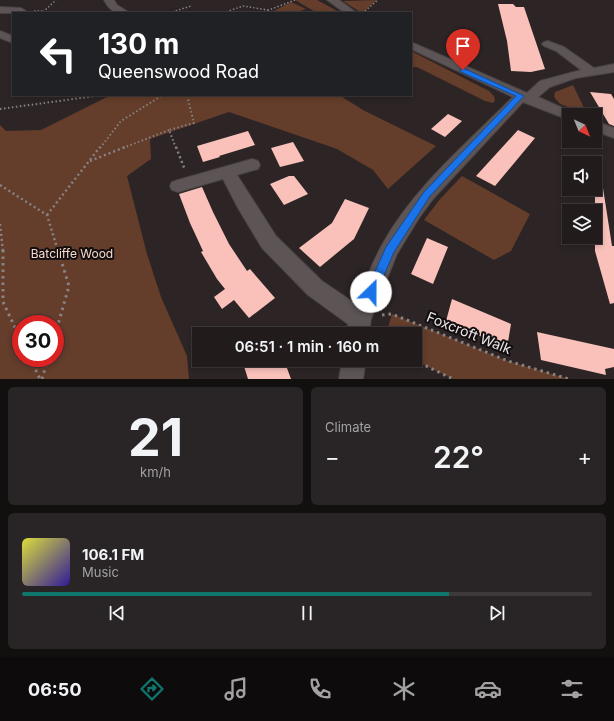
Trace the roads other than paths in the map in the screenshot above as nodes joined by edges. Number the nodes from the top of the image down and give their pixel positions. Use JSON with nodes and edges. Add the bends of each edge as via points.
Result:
{"nodes":[{"id":1,"x":109,"y":0,"type":"edge"},
{"id":2,"x":332,"y":0,"type":"edge"},
{"id":3,"x":0,"y":10,"type":"edge"},
{"id":4,"x":21,"y":11,"type":"dead end"},
{"id":5,"x":123,"y":12,"type":"edge"},
{"id":6,"x":350,"y":12,"type":"edge"},
{"id":7,"x":548,"y":44,"type":"dead end"},
{"id":8,"x":412,"y":45,"type":"edge"},
{"id":9,"x":614,"y":68,"type":"edge"},
{"id":10,"x":590,"y":71,"type":"junction"},
{"id":11,"x":524,"y":97,"type":"junction"},
{"id":12,"x":562,"y":113,"type":"edge"},
{"id":13,"x":602,"y":129,"type":"edge"},
{"id":14,"x":614,"y":133,"type":"edge"},
{"id":15,"x":252,"y":165,"type":"dead end"},
{"id":16,"x":227,"y":172,"type":"junction"},
{"id":17,"x":184,"y":184,"type":"road end"},
{"id":18,"x":359,"y":326,"type":"edge"},
{"id":19,"x":353,"y":367,"type":"edge"},
{"id":20,"x":351,"y":379,"type":"edge"}],
"edges":[{"from":1,"to":5,"type":"street","via":[[113,7]]},
{"from":2,"to":6,"type":"street"},
{"from":3,"to":4,"type":"street"},
{"from":7,"to":10,"type":"street","via":[[560,48]]},
{"from":8,"to":11,"type":"street"},
{"from":9,"to":10,"type":"street"},
{"from":10,"to":11,"type":"street","via":[[545,84]]},
{"from":11,"to":12,"type":"street"},
{"from":11,"to":18,"type":"street","via":[[427,194],[413,213],[389,250]]},
{"from":13,"to":14,"type":"street"},
{"from":15,"to":16,"type":"street"},
{"from":16,"to":17,"type":"street"},
{"from":16,"to":18,"type":"street","via":[[269,242],[315,288]]},
{"from":19,"to":20,"type":"street"}]}
